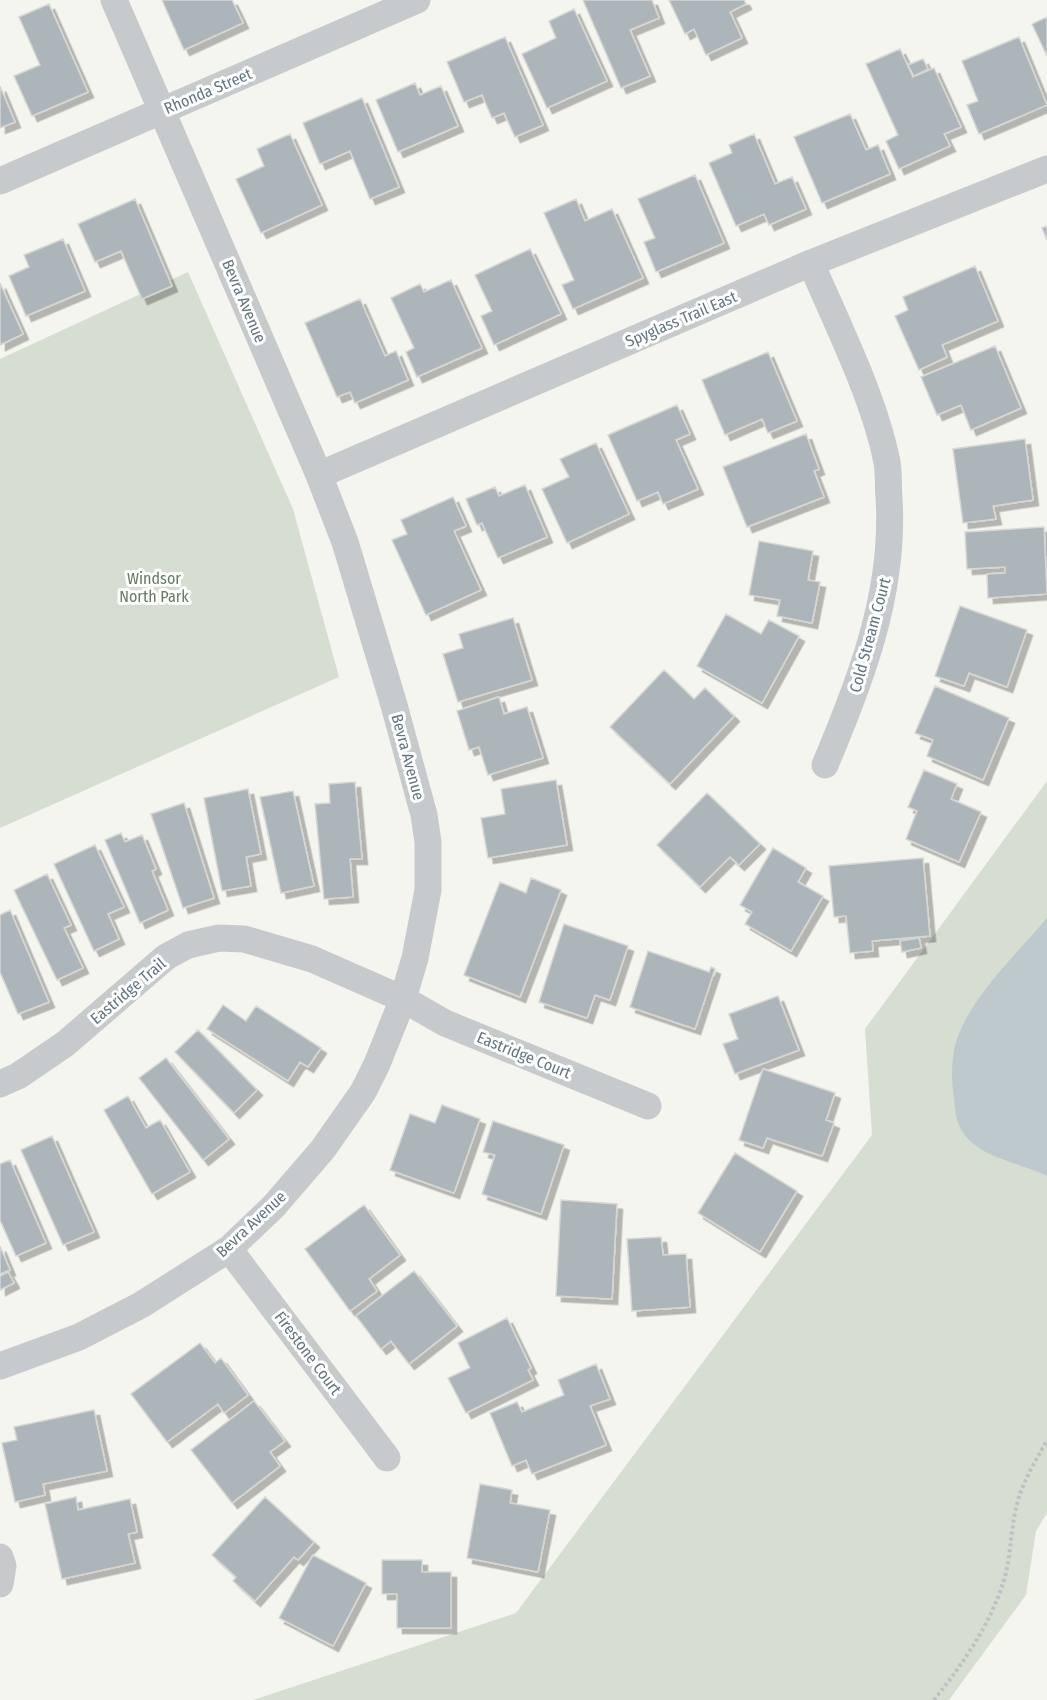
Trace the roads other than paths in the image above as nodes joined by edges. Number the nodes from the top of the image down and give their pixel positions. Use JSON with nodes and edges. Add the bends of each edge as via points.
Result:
{"nodes":[{"id":1,"x":114,"y":0,"type":"edge"},
{"id":2,"x":417,"y":0,"type":"edge"},
{"id":3,"x":162,"y":111,"type":"junction"},
{"id":4,"x":1047,"y":169,"type":"edge"},
{"id":5,"x":0,"y":181,"type":"edge"},
{"id":6,"x":811,"y":263,"type":"junction"},
{"id":7,"x":319,"y":476,"type":"junction"},
{"id":8,"x":825,"y":765,"type":"dead end"},
{"id":9,"x":403,"y":999,"type":"junction"},
{"id":10,"x":0,"y":1084,"type":"edge"},
{"id":11,"x":648,"y":1106,"type":"dead end"},
{"id":12,"x":229,"y":1249,"type":"junction"},
{"id":13,"x":0,"y":1366,"type":"edge"},
{"id":14,"x":387,"y":1458,"type":"dead end"},
{"id":15,"x":0,"y":1557,"type":"edge"},
{"id":16,"x":0,"y":1584,"type":"edge"}],
"edges":[{"from":1,"to":3,"type":"street","name":"Bevra Avenue"},
{"from":2,"to":3,"type":"street","name":"Rhonda Street"},
{"from":3,"to":5,"type":"street","name":"Rhonda Street"},
{"from":3,"to":7,"type":"street","name":"Bevra Avenue"},
{"from":4,"to":6,"type":"street","name":"Spyglass Trail East"},
{"from":6,"to":7,"type":"street","name":"Spyglass Trail East"},
{"from":6,"to":8,"type":"street","name":"Cold Stream Court","via":[[877,427],[887,463],[891,520],[887,570],[874,632],[855,693]]},
{"from":7,"to":9,"type":"street","name":"Bevra Avenue","via":[[345,542],[424,814],[428,890]]},
{"from":9,"to":10,"type":"street","name":"Eastridge Trail","via":[[312,959],[244,939],[219,938],[188,945],[166,957],[66,1044]]},
{"from":9,"to":11,"type":"street","name":"Eastridge Court","via":[[445,1023]]},
{"from":9,"to":12,"type":"street","name":"Bevra Avenue","via":[[363,1092],[323,1149],[274,1206]]},
{"from":12,"to":13,"type":"street","name":"Bevra Avenue","via":[[141,1305],[78,1337]]},
{"from":12,"to":14,"type":"street","name":"Firestone Court"},
{"from":15,"to":16,"type":"street"}]}
